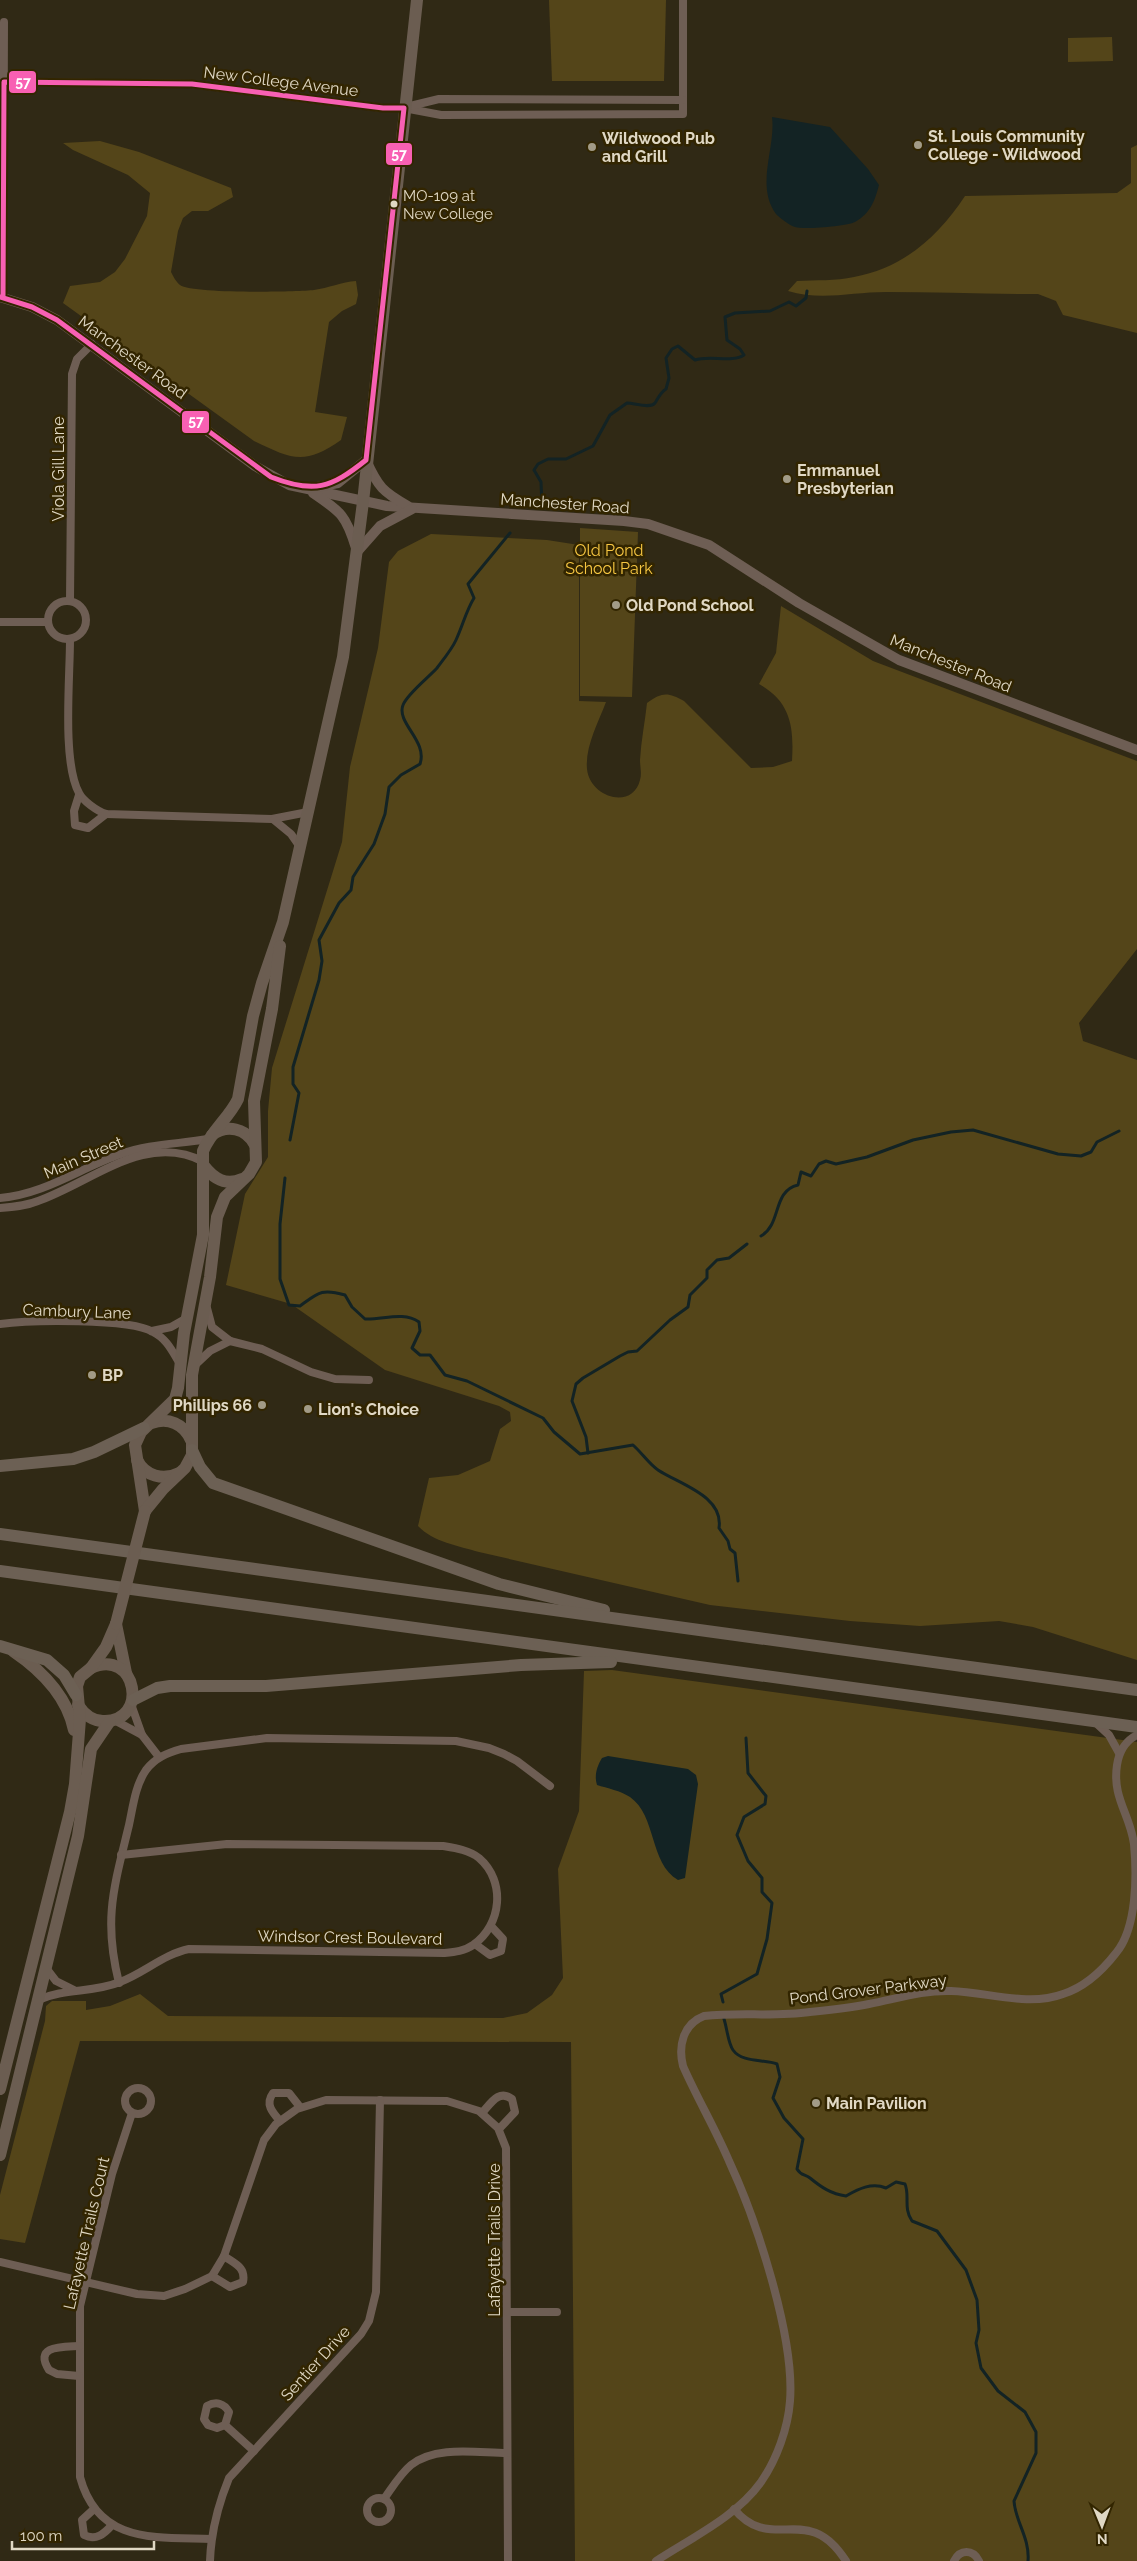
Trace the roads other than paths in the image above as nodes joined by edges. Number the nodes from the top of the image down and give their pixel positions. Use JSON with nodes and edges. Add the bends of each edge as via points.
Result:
{"nodes":[{"id":1,"x":417,"y":0,"type":"edge"},
{"id":2,"x":683,"y":0,"type":"edge"},
{"id":3,"x":4,"y":22,"type":"dead end"},
{"id":4,"x":4,"y":82,"type":"junction"},
{"id":5,"x":683,"y":100,"type":"junction"},
{"id":6,"x":404,"y":108,"type":"junction"},
{"id":7,"x":1,"y":297,"type":"edge"},
{"id":8,"x":92,"y":344,"type":"junction"},
{"id":9,"x":366,"y":460,"type":"junction"},
{"id":10,"x":308,"y":489,"type":"junction"},
{"id":11,"x":363,"y":502,"type":"junction"},
{"id":12,"x":413,"y":508,"type":"junction"},
{"id":13,"x":357,"y":552,"type":"junction"},
{"id":14,"x":70,"y":601,"type":"junction"},
{"id":15,"x":0,"y":622,"type":"edge"},
{"id":16,"x":48,"y":622,"type":"junction"},
{"id":17,"x":70,"y":640,"type":"junction"},
{"id":18,"x":1137,"y":750,"type":"edge"},
{"id":19,"x":79,"y":795,"type":"junction"},
{"id":20,"x":308,"y":812,"type":"junction"},
{"id":21,"x":106,"y":814,"type":"junction"},
{"id":22,"x":272,"y":819,"type":"junction"},
{"id":23,"x":300,"y":847,"type":"junction"},
{"id":24,"x":283,"y":922,"type":"junction"},
{"id":25,"x":210,"y":1137,"type":"junction"},
{"id":26,"x":255,"y":1145,"type":"junction"},
{"id":27,"x":204,"y":1164,"type":"junction"},
{"id":28,"x":246,"y":1177,"type":"junction"},
{"id":29,"x":0,"y":1198,"type":"edge"},
{"id":30,"x":0,"y":1208,"type":"edge"},
{"id":31,"x":206,"y":1304,"type":"junction"},
{"id":32,"x":187,"y":1318,"type":"junction"},
{"id":33,"x":0,"y":1324,"type":"edge"},
{"id":34,"x":152,"y":1331,"type":"junction"},
{"id":35,"x":230,"y":1341,"type":"junction"},
{"id":36,"x":180,"y":1364,"type":"junction"},
{"id":37,"x":193,"y":1366,"type":"junction"},
{"id":38,"x":369,"y":1380,"type":"dead end"},
{"id":39,"x":148,"y":1426,"type":"junction"},
{"id":40,"x":192,"y":1446,"type":"junction"},
{"id":41,"x":136,"y":1455,"type":"junction"},
{"id":42,"x":0,"y":1466,"type":"edge"},
{"id":43,"x":182,"y":1471,"type":"junction"},
{"id":44,"x":145,"y":1511,"type":"junction"},
{"id":45,"x":0,"y":1534,"type":"edge"},
{"id":46,"x":0,"y":1571,"type":"edge"},
{"id":47,"x":634,"y":1621,"type":"junction"},
{"id":48,"x":116,"y":1624,"type":"junction"},
{"id":49,"x":6,"y":1648,"type":"edge"},
{"id":50,"x":652,"y":1661,"type":"junction"},
{"id":51,"x":91,"y":1668,"type":"junction"},
{"id":52,"x":126,"y":1673,"type":"junction"},
{"id":53,"x":1137,"y":1690,"type":"edge"},
{"id":54,"x":77,"y":1700,"type":"junction"},
{"id":55,"x":132,"y":1702,"type":"junction"},
{"id":56,"x":112,"y":1721,"type":"junction"},
{"id":57,"x":1095,"y":1722,"type":"junction"},
{"id":58,"x":1137,"y":1728,"type":"edge"},
{"id":59,"x":142,"y":1735,"type":"junction"},
{"id":60,"x":1137,"y":1735,"type":"edge"},
{"id":61,"x":77,"y":1743,"type":"junction"},
{"id":62,"x":1119,"y":1753,"type":"junction"},
{"id":63,"x":159,"y":1757,"type":"junction"},
{"id":64,"x":550,"y":1786,"type":"dead end"},
{"id":65,"x":121,"y":1855,"type":"junction"},
{"id":66,"x":491,"y":1926,"type":"junction"},
{"id":67,"x":475,"y":1944,"type":"junction"},
{"id":68,"x":46,"y":1968,"type":"junction"},
{"id":69,"x":119,"y":1983,"type":"junction"},
{"id":70,"x":74,"y":1990,"type":"junction"},
{"id":71,"x":38,"y":2000,"type":"junction"},
{"id":72,"x":0,"y":2089,"type":"edge"},
{"id":73,"x":380,"y":2100,"type":"junction"},
{"id":74,"x":300,"y":2107,"type":"junction"},
{"id":75,"x":132,"y":2113,"type":"dead end"},
{"id":76,"x":482,"y":2113,"type":"junction"},
{"id":77,"x":280,"y":2121,"type":"junction"},
{"id":78,"x":499,"y":2129,"type":"junction"},
{"id":79,"x":0,"y":2156,"type":"edge"},
{"id":80,"x":224,"y":2256,"type":"junction"},
{"id":81,"x":1,"y":2262,"type":"edge"},
{"id":82,"x":212,"y":2276,"type":"junction"},
{"id":83,"x":85,"y":2283,"type":"junction"},
{"id":84,"x":508,"y":2312,"type":"junction"},
{"id":85,"x":557,"y":2312,"type":"dead end"},
{"id":86,"x":79,"y":2346,"type":"junction"},
{"id":87,"x":79,"y":2376,"type":"junction"},
{"id":88,"x":225,"y":2425,"type":"dead end"},
{"id":89,"x":254,"y":2450,"type":"junction"},
{"id":90,"x":507,"y":2453,"type":"junction"},
{"id":91,"x":384,"y":2499,"type":"dead end"},
{"id":92,"x":94,"y":2509,"type":"junction"},
{"id":93,"x":734,"y":2509,"type":"junction"},
{"id":94,"x":112,"y":2525,"type":"junction"},
{"id":95,"x":211,"y":2539,"type":"junction"},
{"id":96,"x":210,"y":2561,"type":"edge"},
{"id":97,"x":508,"y":2561,"type":"edge"},
{"id":98,"x":656,"y":2561,"type":"edge"},
{"id":99,"x":846,"y":2561,"type":"edge"},
{"id":100,"x":954,"y":2561,"type":"edge"},
{"id":101,"x":979,"y":2561,"type":"edge"}],
"edges":[{"from":1,"to":6,"type":"main road"},
{"from":2,"to":5,"type":"street"},
{"from":3,"to":4,"type":"street"},
{"from":4,"to":6,"type":"street","name":"New College Avenue","via":[[192,84]]},
{"from":4,"to":7,"type":"street"},
{"from":5,"to":6,"type":"street","name":"New College Avenue","via":[[439,99]]},
{"from":5,"to":6,"type":"street","name":"New College Avenue","via":[[683,114],[441,115]]},
{"from":6,"to":9,"type":"main road"},
{"from":7,"to":8,"type":"street","name":"Manchester Road","via":[[32,307]]},
{"from":8,"to":10,"type":"street","name":"Manchester Road","via":[[255,466],[289,485]]},
{"from":8,"to":14,"type":"street","name":"Viola Gill Lane","via":[[77,359],[72,374]]},
{"from":9,"to":10,"type":"street","via":[[338,483]]},
{"from":9,"to":11,"type":"main road"},
{"from":9,"to":12,"type":"street","via":[[382,490]]},
{"from":10,"to":11,"type":"street","name":"Manchester Road"},
{"from":10,"to":13,"type":"street","via":[[342,514],[349,524]]},
{"from":11,"to":12,"type":"street","name":"Manchester Road"},
{"from":11,"to":13,"type":"main road"},
{"from":12,"to":13,"type":"street","via":[[380,526]]},
{"from":12,"to":18,"type":"street","name":"Manchester Road","via":[[648,524],[692,538],[725,554],[799,603],[899,660]]},
{"from":13,"to":20,"type":"main road","via":[[343,657]]},
{"from":14,"to":16,"type":"street","via":[[54,606]]},
{"from":14,"to":17,"type":"street","via":[[85,612],[86,624],[81,634]]},
{"from":15,"to":16,"type":"street"},
{"from":16,"to":17,"type":"street","via":[[53,633]]},
{"from":17,"to":19,"type":"street","via":[[69,743],[71,774]]},
{"from":19,"to":21,"type":"street"},
{"from":19,"to":21,"type":"street","via":[[74,811],[75,824],[88,828]]},
{"from":20,"to":22,"type":"street"},
{"from":20,"to":23,"type":"main road"},
{"from":21,"to":22,"type":"street"},
{"from":22,"to":23,"type":"street","via":[[291,834]]},
{"from":23,"to":24,"type":"main road"},
{"from":24,"to":25,"type":"main road","via":[[257,999],[238,1099]]},
{"from":24,"to":26,"type":"main road","via":[[272,1009],[256,1081]]},
{"from":25,"to":26,"type":"main road","via":[[224,1129],[234,1129],[246,1134]]},
{"from":25,"to":27,"type":"main road","via":[[203,1151]]},
{"from":25,"to":29,"type":"street","name":"Main Street","via":[[135,1150],[31,1194]]},
{"from":26,"to":28,"type":"main road","via":[[256,1162]]},
{"from":27,"to":28,"type":"main road","via":[[212,1176],[224,1182]]},
{"from":27,"to":30,"type":"street","name":"Main Street","via":[[178,1152],[153,1152],[111,1167],[36,1202]]},
{"from":27,"to":32,"type":"main road","via":[[203,1235]]},
{"from":28,"to":31,"type":"main road","via":[[219,1206]]},
{"from":31,"to":35,"type":"street","via":[[212,1327]]},
{"from":31,"to":37,"type":"main road"},
{"from":32,"to":34,"type":"street","name":"Cambury Lane","via":[[171,1327]]},
{"from":32,"to":36,"type":"main road"},
{"from":33,"to":34,"type":"street","name":"Cambury Lane","via":[[116,1324]]},
{"from":34,"to":36,"type":"street","name":"Cambury Lane","via":[[167,1342]]},
{"from":35,"to":37,"type":"street","via":[[210,1351]]},
{"from":35,"to":38,"type":"street","via":[[262,1348],[312,1372],[335,1379]]},
{"from":36,"to":39,"type":"main road","via":[[175,1399]]},
{"from":37,"to":40,"type":"main road"},
{"from":39,"to":40,"type":"main road","via":[[166,1420],[176,1423],[184,1428]]},
{"from":39,"to":41,"type":"main road","via":[[136,1440]]},
{"from":39,"to":42,"type":"highway","via":[[94,1452],[73,1458]]},
{"from":40,"to":43,"type":"main road","via":[[190,1460]]},
{"from":40,"to":47,"type":"highway","via":[[200,1467],[213,1483],[499,1584],[611,1611]]},
{"from":41,"to":43,"type":"main road","via":[[142,1468],[154,1476],[168,1477]]},
{"from":41,"to":44,"type":"main road"},
{"from":43,"to":44,"type":"main road"},
{"from":44,"to":48,"type":"main road","bridge":true},
{"from":45,"to":47,"type":"highway"},
{"from":46,"to":50,"type":"highway"},
{"from":47,"to":53,"type":"highway"},
{"from":48,"to":51,"type":"main road","via":[[106,1647]]},
{"from":48,"to":52,"type":"main road"},
{"from":49,"to":54,"type":"highway","via":[[36,1656],[56,1666]]},
{"from":49,"to":61,"type":"main road","via":[[38,1670],[67,1705]]},
{"from":50,"to":55,"type":"highway","via":[[521,1665],[266,1686],[170,1686],[157,1688]]},
{"from":50,"to":57,"type":"highway"},
{"from":51,"to":52,"type":"main road","via":[[109,1664]]},
{"from":51,"to":54,"type":"main road","via":[[80,1677]]},
{"from":52,"to":55,"type":"main road","via":[[132,1686]]},
{"from":54,"to":56,"type":"main road","via":[[91,1718]]},
{"from":54,"to":61,"type":"main road","via":[[80,1719]]},
{"from":55,"to":56,"type":"main road","via":[[126,1712]]},
{"from":55,"to":59,"type":"street"},
{"from":56,"to":59,"type":"street"},
{"from":56,"to":68,"type":"main road","via":[[91,1748],[78,1836]]},
{"from":57,"to":58,"type":"highway"},
{"from":57,"to":62,"type":"street","via":[[1109,1735]]},
{"from":59,"to":63,"type":"street"},
{"from":60,"to":62,"type":"street"},
{"from":61,"to":72,"type":"main road","via":[[70,1812]]},
{"from":62,"to":93,"type":"street","name":"Pond Grover Parkway","via":[[1115,1786],[1134,1844],[1136,1873],[1132,1919],[1117,1952],[1087,1983],[1063,1994],[1037,2000],[943,1992],[801,2014],[728,2013],[704,2016],[696,2019],[684,2036],[680,2055],[683,2066],[736,2176],[769,2274],[790,2377],[786,2428],[776,2455],[761,2481]]},
{"from":63,"to":64,"type":"street","via":[[181,1748],[254,1739],[438,1740],[489,1748],[517,1761]]},
{"from":63,"to":65,"type":"street","via":[[140,1780]]},
{"from":65,"to":66,"type":"street","name":"Windsor Crest Boulevard","via":[[227,1844],[456,1848],[478,1858],[495,1882],[497,1905]]},
{"from":65,"to":69,"type":"street","via":[[110,1917],[110,1940]]},
{"from":66,"to":67,"type":"street","name":"Windsor Crest Boulevard"},
{"from":66,"to":67,"type":"street","via":[[503,1939],[501,1951],[490,1954]]},
{"from":67,"to":69,"type":"street","name":"Windsor Crest Boulevard","via":[[444,1953],[189,1949]]},
{"from":68,"to":70,"type":"street","via":[[56,1982]]},
{"from":68,"to":71,"type":"main road"},
{"from":69,"to":70,"type":"street","name":"Windsor Crest Boulevard"},
{"from":70,"to":71,"type":"street","name":"Windsor Crest Boulevard","via":[[53,1993]]},
{"from":71,"to":79,"type":"main road"},
{"from":73,"to":74,"type":"street","via":[[326,2100]]},
{"from":73,"to":76,"type":"street","via":[[452,2101]]},
{"from":73,"to":89,"type":"street","name":"Sentier Drive","via":[[376,2292],[368,2321],[361,2334]]},
{"from":74,"to":77,"type":"street"},
{"from":74,"to":77,"type":"street","via":[[289,2093],[272,2093],[269,2106]]},
{"from":75,"to":83,"type":"street","name":"Lafayette Trails Court","via":[[112,2174]]},
{"from":76,"to":78,"type":"street"},
{"from":76,"to":78,"type":"street","via":[[496,2097],[504,2095],[512,2099],[515,2112]]},
{"from":77,"to":80,"type":"street","via":[[264,2140]]},
{"from":78,"to":84,"type":"street","name":"Lafayette Trails Drive","via":[[506,2148]]},
{"from":80,"to":82,"type":"street"},
{"from":80,"to":82,"type":"street","via":[[242,2268],[245,2274],[243,2282],[230,2287]]},
{"from":81,"to":83,"type":"street"},
{"from":82,"to":83,"type":"street","via":[[164,2296]]},
{"from":83,"to":86,"type":"street","name":"Lafayette Trails Court","via":[[80,2306]]},
{"from":84,"to":85,"type":"street"},
{"from":84,"to":90,"type":"street","name":"Lafayette Trails Drive"},
{"from":86,"to":87,"type":"street","name":"Lafayette Trails Court"},
{"from":86,"to":87,"type":"street","via":[[52,2348],[44,2358],[54,2373]]},
{"from":87,"to":92,"type":"street","name":"Lafayette Trails Court","via":[[80,2477]]},
{"from":88,"to":89,"type":"street"},
{"from":89,"to":95,"type":"street","name":"Sentier Drive","via":[[229,2478],[218,2505]]},
{"from":90,"to":91,"type":"street","via":[[445,2453],[428,2457],[411,2465]]},
{"from":90,"to":97,"type":"street","name":"Lafayette Trails Drive"},
{"from":92,"to":94,"type":"street","name":"Lafayette Trails Court"},
{"from":92,"to":94,"type":"street","via":[[82,2520],[84,2535],[98,2537]]},
{"from":93,"to":98,"type":"street","name":"Pond Grover Parkway"},
{"from":93,"to":99,"type":"street","via":[[755,2528],[800,2528],[821,2534],[832,2542]]},
{"from":94,"to":95,"type":"street","name":"Lafayette Trails Court","via":[[145,2537]]},
{"from":95,"to":96,"type":"street","name":"Sentier Drive"},
{"from":100,"to":101,"type":"street","via":[[959,2554],[967,2552],[976,2555]]}]}
